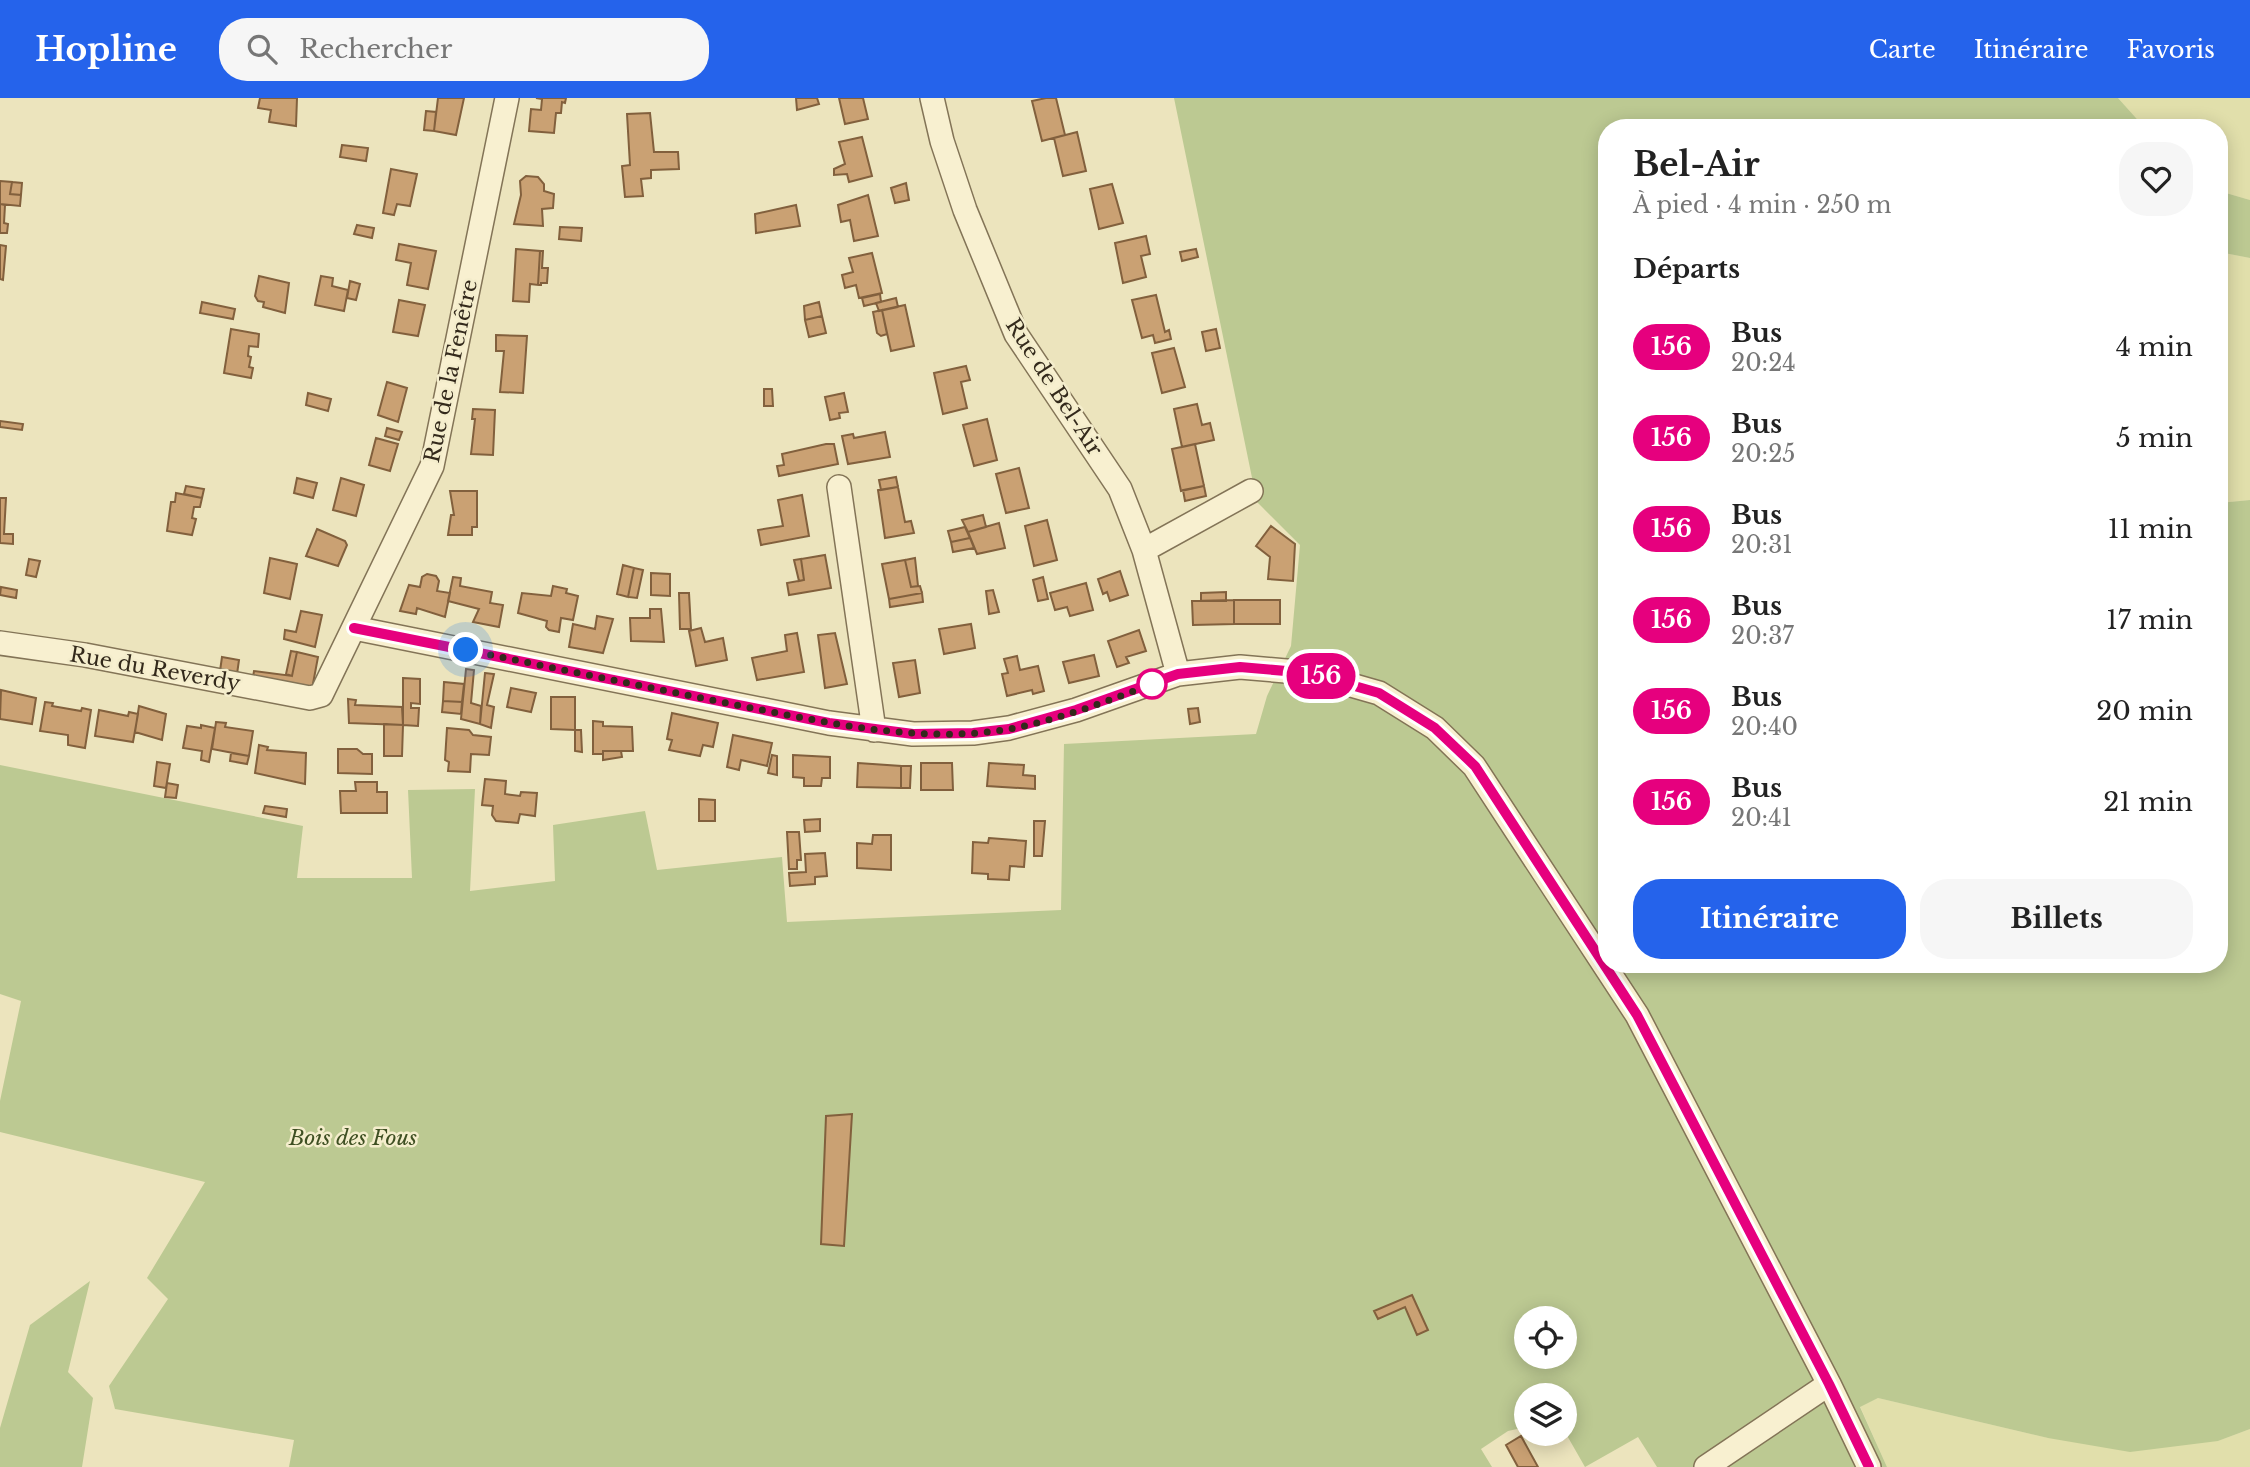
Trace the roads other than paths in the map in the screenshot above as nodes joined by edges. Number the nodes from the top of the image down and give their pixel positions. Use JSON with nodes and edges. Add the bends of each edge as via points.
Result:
{"nodes":[{"id":1,"x":507,"y":98,"type":"edge"},
{"id":2,"x":932,"y":98,"type":"edge"},
{"id":3,"x":839,"y":487,"type":"dead end"},
{"id":4,"x":1251,"y":491,"type":"dead end"},
{"id":5,"x":1144,"y":550,"type":"junction"},
{"id":6,"x":354,"y":628,"type":"junction"},
{"id":7,"x":0,"y":643,"type":"edge"},
{"id":8,"x":1178,"y":674,"type":"junction"},
{"id":9,"x":310,"y":698,"type":"joint"},
{"id":10,"x":874,"y":730,"type":"junction"},
{"id":11,"x":1598,"y":955,"type":"edge"},
{"id":12,"x":1610,"y":973,"type":"edge"},
{"id":13,"x":1829,"y":1384,"type":"junction"},
{"id":14,"x":1706,"y":1467,"type":"edge"},
{"id":15,"x":1869,"y":1467,"type":"edge"}],
"edges":[{"from":1,"to":6,"type":"street","name":"Rue de la Fenêtre","via":[[432,466]]},
{"from":2,"to":5,"type":"street","name":"Rue de Bel-Air","via":[[965,210],[1016,334],[1120,489]]},
{"from":3,"to":10,"type":"street"},
{"from":4,"to":5,"type":"street"},
{"from":5,"to":8,"type":"street","name":"Rue de Bel-Air"},
{"from":6,"to":9,"type":"street","name":"Rue de la Fenêtre","via":[[321,695]]},
{"from":6,"to":10,"type":"street"},
{"from":7,"to":9,"type":"street","name":"Rue du Reverdy"},
{"from":8,"to":10,"type":"street","via":[[1009,729],[945,734]]},
{"from":8,"to":11,"type":"street","via":[[1240,667],[1309,673],[1379,693],[1435,728],[1475,766]]},
{"from":12,"to":13,"type":"street","via":[[1637,1015]]},
{"from":13,"to":14,"type":"street"},
{"from":13,"to":15,"type":"street"}]}
